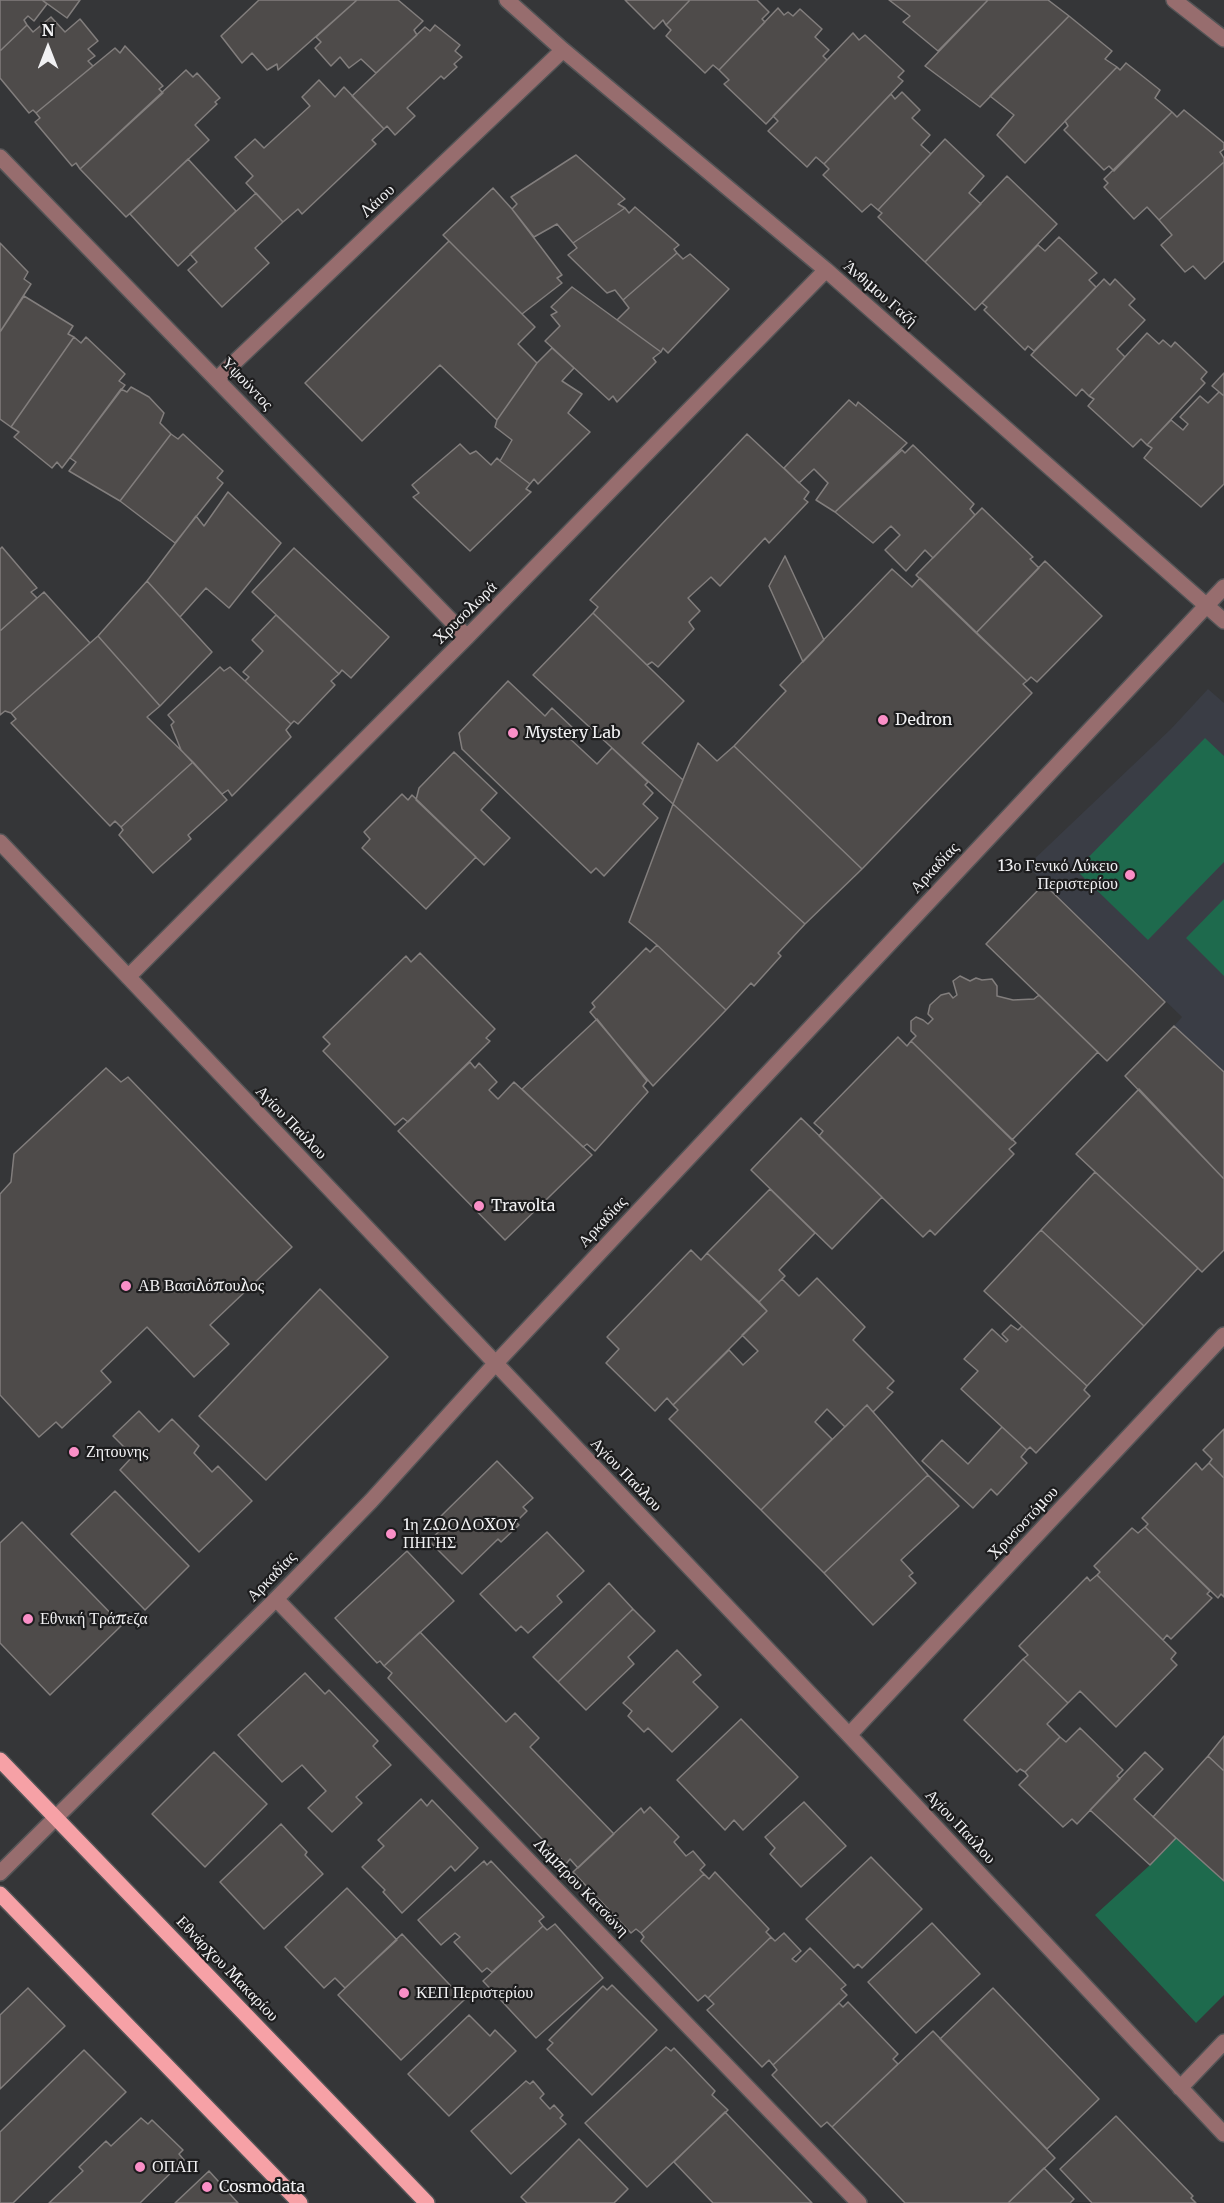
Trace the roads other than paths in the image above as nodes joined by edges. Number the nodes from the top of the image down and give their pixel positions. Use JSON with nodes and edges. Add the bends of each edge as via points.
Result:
{"nodes":[{"id":1,"x":507,"y":0,"type":"edge"},
{"id":2,"x":1174,"y":0,"type":"edge"},
{"id":3,"x":1224,"y":39,"type":"edge"},
{"id":4,"x":563,"y":50,"type":"junction"},
{"id":5,"x":0,"y":157,"type":"edge"},
{"id":6,"x":826,"y":270,"type":"junction"},
{"id":7,"x":216,"y":379,"type":"junction"},
{"id":8,"x":1224,"y":587,"type":"edge"},
{"id":9,"x":1206,"y":605,"type":"junction"},
{"id":10,"x":1224,"y":621,"type":"edge"},
{"id":11,"x":467,"y":637,"type":"junction"},
{"id":12,"x":0,"y":842,"type":"edge"},
{"id":13,"x":128,"y":977,"type":"junction"},
{"id":14,"x":1224,"y":1335,"type":"edge"},
{"id":15,"x":495,"y":1364,"type":"junction"},
{"id":16,"x":276,"y":1599,"type":"junction"},
{"id":17,"x":849,"y":1735,"type":"junction"},
{"id":18,"x":0,"y":1760,"type":"edge"},
{"id":19,"x":55,"y":1817,"type":"junction"},
{"id":20,"x":0,"y":1874,"type":"edge"},
{"id":21,"x":0,"y":1894,"type":"edge"},
{"id":22,"x":1224,"y":2042,"type":"edge"},
{"id":23,"x":1180,"y":2088,"type":"junction"},
{"id":24,"x":1224,"y":2134,"type":"edge"},
{"id":25,"x":300,"y":2203,"type":"edge"},
{"id":26,"x":427,"y":2203,"type":"edge"},
{"id":27,"x":859,"y":2203,"type":"edge"}],
"edges":[{"from":1,"to":4,"type":"street","name":"Άνθιμου Γαζή"},
{"from":2,"to":3,"type":"street"},
{"from":4,"to":6,"type":"street","name":"Άνθιμου Γαζή"},
{"from":4,"to":7,"type":"street","name":"Λάιου"},
{"from":5,"to":7,"type":"street","name":"Υψούντος"},
{"from":6,"to":9,"type":"street","name":"Άνθιμου Γαζή"},
{"from":6,"to":11,"type":"street","name":"Χρυσολωρά"},
{"from":7,"to":11,"type":"street","name":"Υψούντος"},
{"from":8,"to":9,"type":"street","name":"Αρκαδίας"},
{"from":9,"to":10,"type":"street","name":"Άνθιμου Γαζή"},
{"from":9,"to":15,"type":"street","name":"Αρκαδίας"},
{"from":11,"to":13,"type":"street","name":"Χρυσολωρά"},
{"from":12,"to":13,"type":"street","name":"Αγίου Παύλου"},
{"from":13,"to":15,"type":"street","name":"Αγίου Παύλου"},
{"from":14,"to":17,"type":"street","name":"Χρυσοστόμου"},
{"from":15,"to":16,"type":"street","name":"Αρκαδίας"},
{"from":15,"to":17,"type":"street","name":"Αγίου Παύλου"},
{"from":16,"to":19,"type":"street","name":"Αρκαδίας"},
{"from":16,"to":27,"type":"street","name":"Λάμπρου Κατσώνη"},
{"from":17,"to":23,"type":"street","name":"Αγίου Παύλου"},
{"from":18,"to":19,"type":"main road","name":"Εθνάρχου Μακαρίου"},
{"from":19,"to":20,"type":"street","name":"Αρκαδίας"},
{"from":19,"to":26,"type":"main road","name":"Εθνάρχου Μακαρίου"},
{"from":21,"to":25,"type":"main road"},
{"from":22,"to":23,"type":"street"},
{"from":23,"to":24,"type":"street","name":"Αγίου Παύλου"}]}
